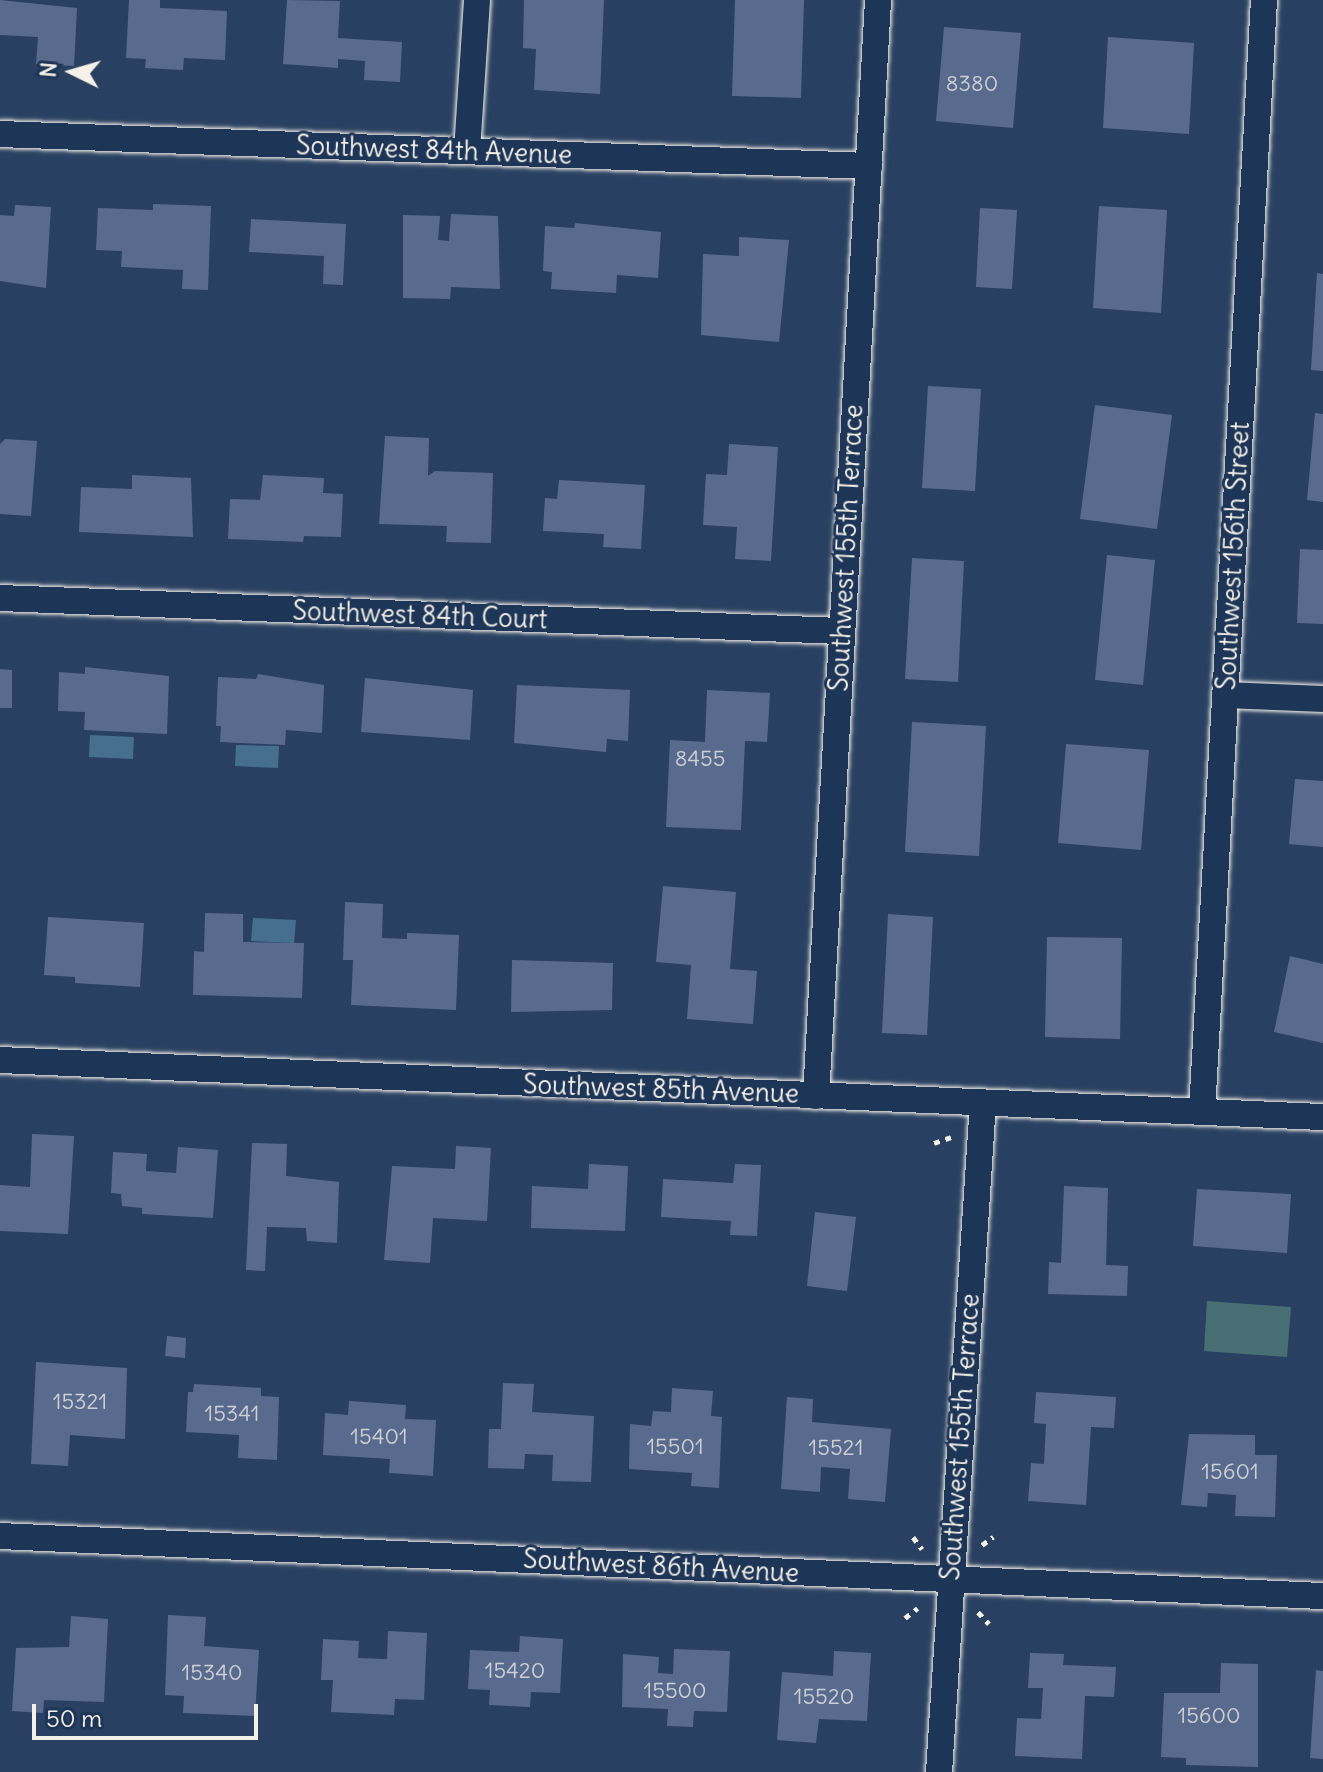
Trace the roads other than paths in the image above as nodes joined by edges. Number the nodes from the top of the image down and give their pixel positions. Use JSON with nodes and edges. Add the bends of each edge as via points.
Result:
{"nodes":[{"id":1,"x":477,"y":0,"type":"edge"},
{"id":2,"x":878,"y":0,"type":"edge"},
{"id":3,"x":1264,"y":0,"type":"edge"},
{"id":4,"x":0,"y":134,"type":"edge"},
{"id":5,"x":467,"y":151,"type":"junction"},
{"id":6,"x":869,"y":166,"type":"junction"},
{"id":7,"x":0,"y":598,"type":"edge"},
{"id":8,"x":841,"y":631,"type":"junction"},
{"id":9,"x":1225,"y":695,"type":"junction"},
{"id":10,"x":1323,"y":699,"type":"edge"},
{"id":11,"x":0,"y":1060,"type":"edge"},
{"id":12,"x":816,"y":1096,"type":"junction"},
{"id":13,"x":983,"y":1102,"type":"junction"},
{"id":14,"x":1202,"y":1112,"type":"junction"},
{"id":15,"x":1323,"y":1117,"type":"edge"},
{"id":16,"x":0,"y":1536,"type":"edge"},
{"id":17,"x":950,"y":1579,"type":"junction"},
{"id":18,"x":1323,"y":1596,"type":"edge"},
{"id":19,"x":939,"y":1772,"type":"edge"}],
"edges":[{"from":1,"to":5,"type":"street"},
{"from":2,"to":6,"type":"street","name":"Southwest 155th Terrace"},
{"from":3,"to":9,"type":"street","name":"Southwest 156th Street"},
{"from":4,"to":5,"type":"street","name":"Southwest 84th Avenue"},
{"from":5,"to":6,"type":"street","name":"Southwest 84th Avenue"},
{"from":6,"to":8,"type":"street","name":"Southwest 155th Terrace"},
{"from":7,"to":8,"type":"street","name":"Southwest 84th Court"},
{"from":8,"to":12,"type":"street","name":"Southwest 155th Terrace"},
{"from":9,"to":10,"type":"street"},
{"from":9,"to":14,"type":"street","name":"Southwest 156th Street"},
{"from":11,"to":12,"type":"street","name":"Southwest 85th Avenue"},
{"from":12,"to":13,"type":"street","name":"Southwest 85th Avenue"},
{"from":13,"to":14,"type":"street","name":"Southwest 85th Avenue"},
{"from":13,"to":17,"type":"street","name":"Southwest 155th Terrace"},
{"from":14,"to":15,"type":"street","name":"Southwest 85th Avenue"},
{"from":16,"to":17,"type":"street","name":"Southwest 86th Avenue"},
{"from":17,"to":18,"type":"street","name":"Southwest 86th Avenue"},
{"from":17,"to":19,"type":"street","name":"Southwest 155th Terrace"}]}
